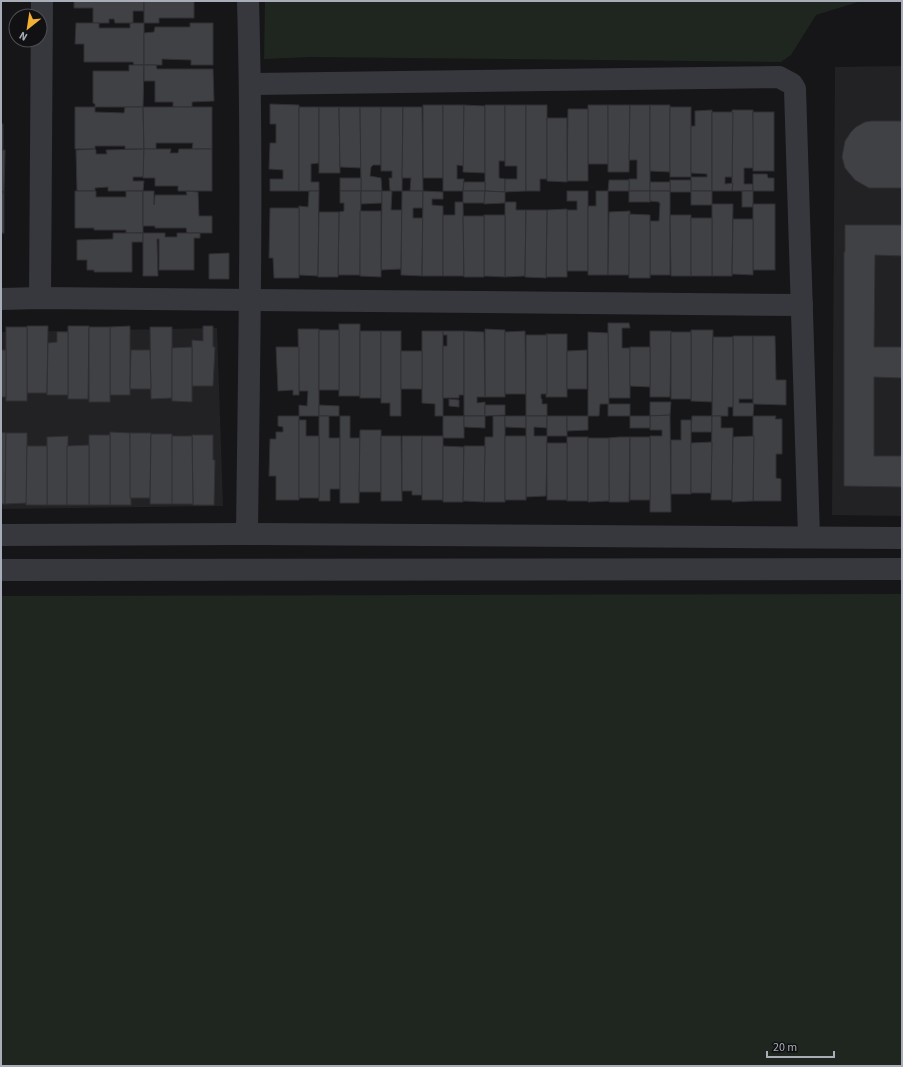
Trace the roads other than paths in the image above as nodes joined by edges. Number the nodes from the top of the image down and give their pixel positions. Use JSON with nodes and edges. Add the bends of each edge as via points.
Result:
{"nodes":[{"id":1,"x":42,"y":1,"type":"edge"},
{"id":2,"x":248,"y":1,"type":"edge"},
{"id":3,"x":250,"y":84,"type":"junction"},
{"id":4,"x":40,"y":298,"type":"junction"},
{"id":5,"x":1,"y":299,"type":"edge"},
{"id":6,"x":250,"y":300,"type":"junction"},
{"id":7,"x":802,"y":305,"type":"junction"},
{"id":8,"x":247,"y":534,"type":"junction"},
{"id":9,"x":1,"y":535,"type":"edge"},
{"id":10,"x":808,"y":537,"type":"junction"},
{"id":11,"x":902,"y":538,"type":"edge"},
{"id":12,"x":902,"y":569,"type":"edge"},
{"id":13,"x":1,"y":570,"type":"edge"}],
"edges":[{"from":1,"to":4,"type":"street"},
{"from":2,"to":3,"type":"street"},
{"from":3,"to":6,"type":"street"},
{"from":3,"to":7,"type":"street","via":[[779,77],[792,84],[796,90]]},
{"from":4,"to":5,"type":"street"},
{"from":4,"to":6,"type":"street"},
{"from":6,"to":7,"type":"street"},
{"from":6,"to":8,"type":"street"},
{"from":7,"to":10,"type":"street"},
{"from":8,"to":9,"type":"street"},
{"from":8,"to":10,"type":"street"},
{"from":10,"to":11,"type":"street"},
{"from":12,"to":13,"type":"street"}]}
